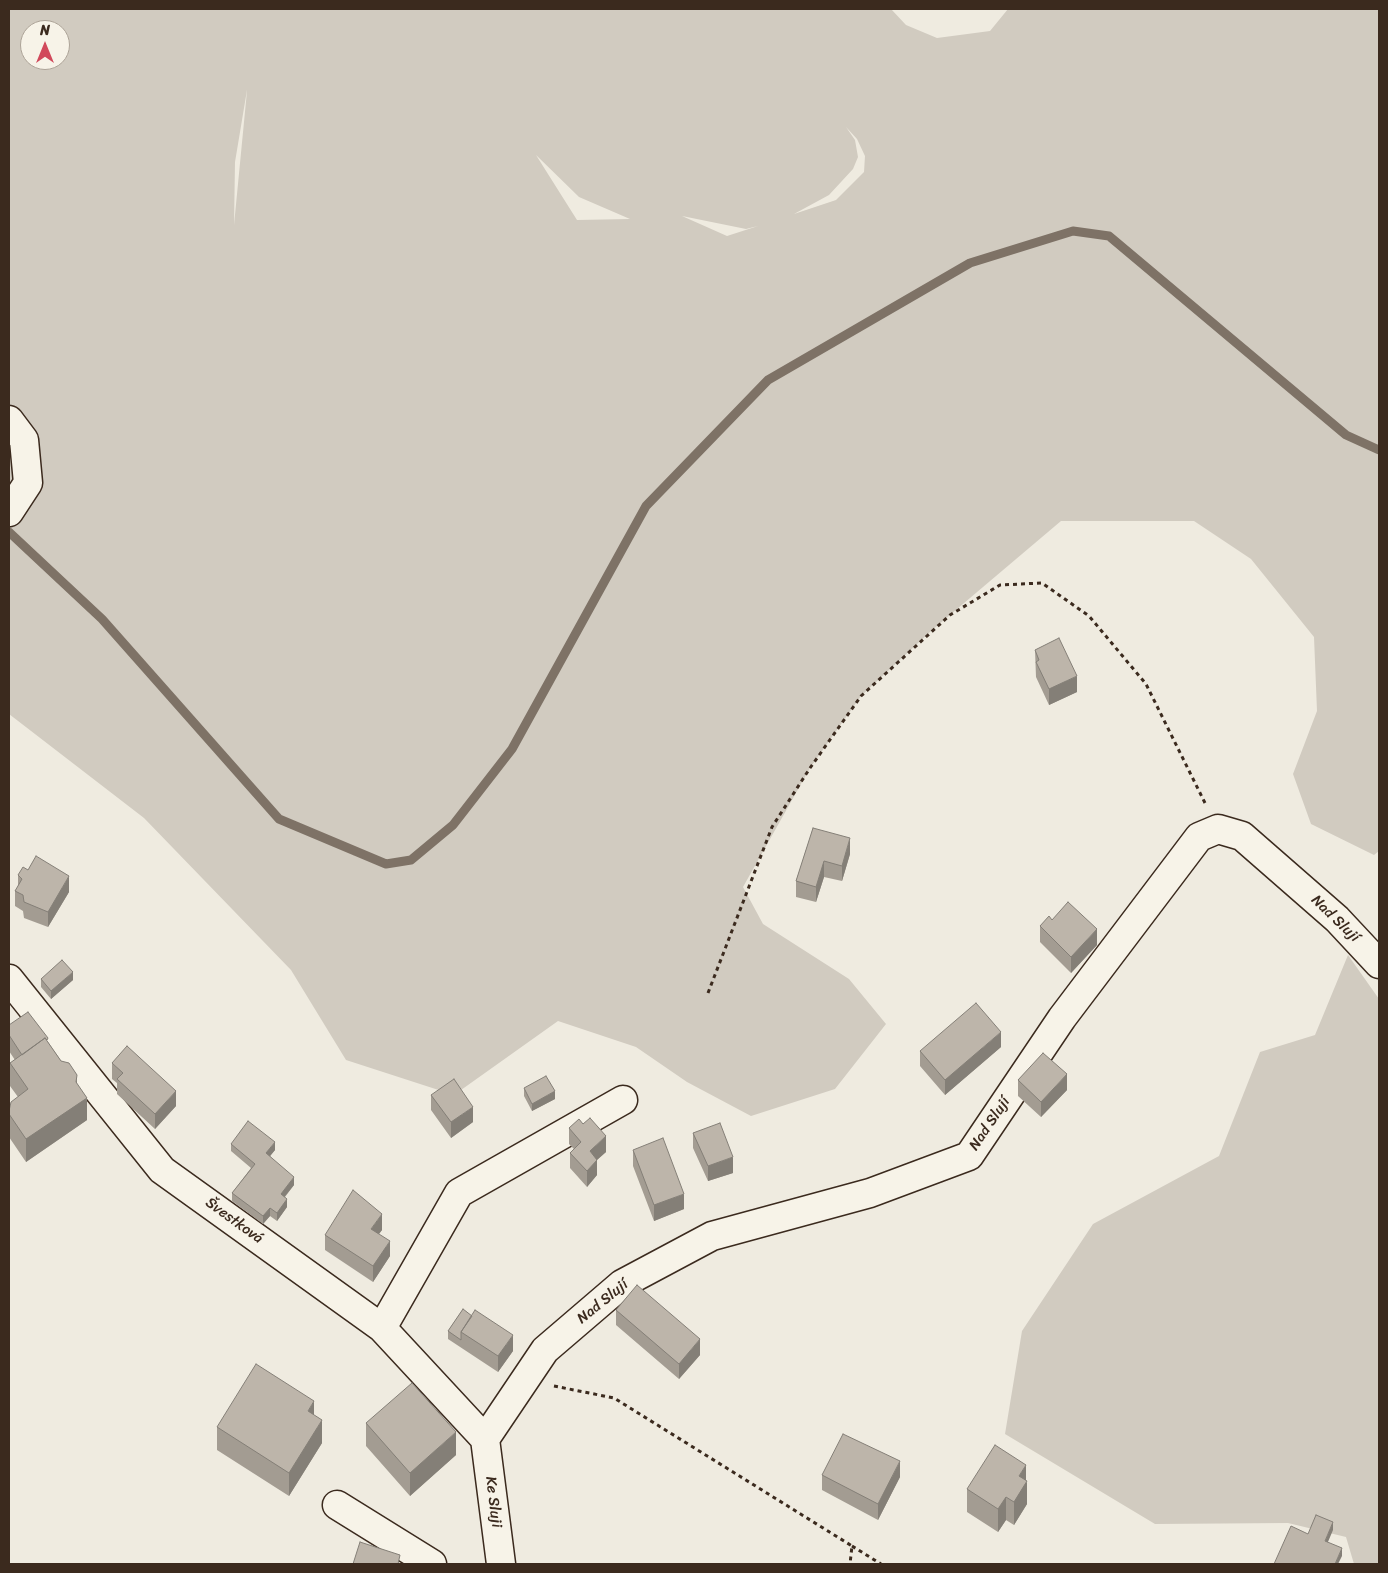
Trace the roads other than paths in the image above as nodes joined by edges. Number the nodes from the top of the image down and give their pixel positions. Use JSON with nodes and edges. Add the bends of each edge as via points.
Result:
{"nodes":[{"id":1,"x":9,"y":420,"type":"edge"},
{"id":2,"x":9,"y":512,"type":"edge"},
{"id":3,"x":1379,"y":964,"type":"edge"},
{"id":4,"x":9,"y":979,"type":"edge"},
{"id":5,"x":623,"y":1100,"type":"dead end"},
{"id":6,"x":382,"y":1328,"type":"junction"},
{"id":7,"x":484,"y":1439,"type":"junction"},
{"id":8,"x":337,"y":1505,"type":"dead end"},
{"id":9,"x":432,"y":1564,"type":"edge"},
{"id":10,"x":501,"y":1564,"type":"edge"}],
"edges":[{"from":1,"to":2,"type":"street","via":[[24,440],[28,483]]},
{"from":3,"to":7,"type":"street","name":"Nad Slují","via":[[1337,918],[1242,836],[1218,830],[1199,837],[1062,1018],[969,1156],[870,1193],[712,1236],[622,1284],[546,1350]]},
{"from":4,"to":6,"type":"street","name":"Švestková","via":[[162,1170]]},
{"from":5,"to":6,"type":"street","via":[[459,1193]]},
{"from":6,"to":7,"type":"street","name":"Švestková"},
{"from":7,"to":10,"type":"street","name":"Ke Sluji"},
{"from":8,"to":9,"type":"street"}]}
